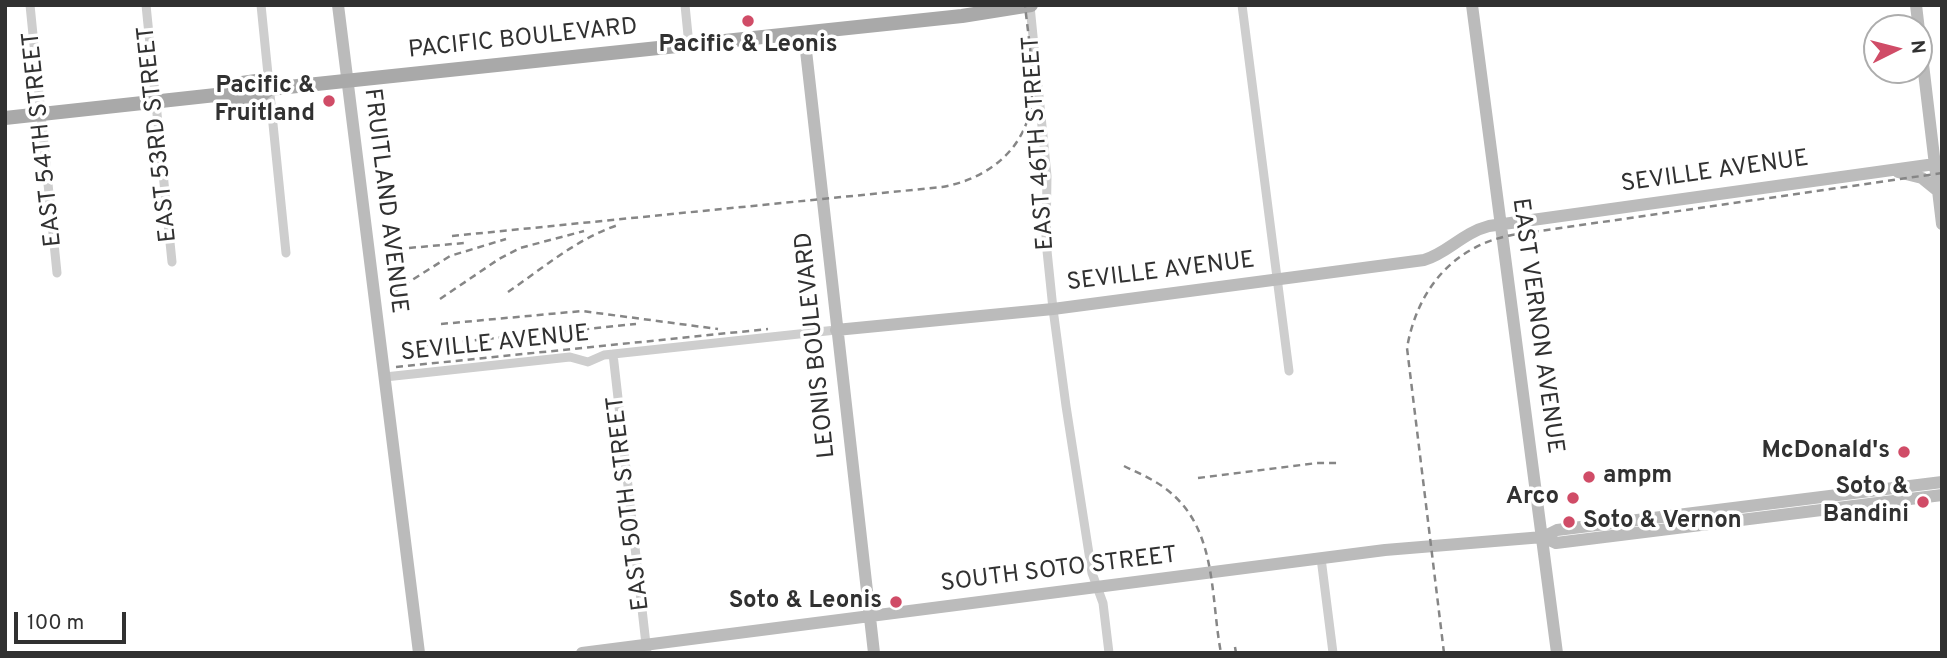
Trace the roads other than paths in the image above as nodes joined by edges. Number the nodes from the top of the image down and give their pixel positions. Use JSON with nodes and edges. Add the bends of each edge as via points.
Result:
{"nodes":[{"id":1,"x":30,"y":5,"type":"edge"},
{"id":2,"x":146,"y":5,"type":"edge"},
{"id":3,"x":261,"y":5,"type":"edge"},
{"id":4,"x":338,"y":5,"type":"edge"},
{"id":5,"x":685,"y":5,"type":"edge"},
{"id":6,"x":1031,"y":5,"type":"edge"},
{"id":7,"x":1242,"y":5,"type":"edge"},
{"id":8,"x":1472,"y":5,"type":"edge"},
{"id":9,"x":1916,"y":5,"type":"edge"},
{"id":10,"x":962,"y":11,"type":"edge"},
{"id":11,"x":804,"y":33,"type":"junction"},
{"id":12,"x":689,"y":45,"type":"junction"},
{"id":13,"x":348,"y":81,"type":"junction"},
{"id":14,"x":269,"y":89,"type":"junction"},
{"id":15,"x":156,"y":103,"type":"junction"},
{"id":16,"x":42,"y":114,"type":"junction"},
{"id":17,"x":5,"y":118,"type":"edge"},
{"id":18,"x":1938,"y":163,"type":"edge"},
{"id":19,"x":1887,"y":170,"type":"junction"},
{"id":20,"x":1938,"y":191,"type":"junction"},
{"id":21,"x":1501,"y":224,"type":"junction"},
{"id":22,"x":1942,"y":224,"type":"edge"},
{"id":23,"x":286,"y":253,"type":"dead end"},
{"id":24,"x":172,"y":262,"type":"dead end"},
{"id":25,"x":57,"y":272,"type":"dead end"},
{"id":26,"x":1278,"y":279,"type":"junction"},
{"id":27,"x":1053,"y":309,"type":"junction"},
{"id":28,"x":836,"y":330,"type":"junction"},
{"id":29,"x":612,"y":354,"type":"junction"},
{"id":30,"x":1289,"y":371,"type":"dead end"},
{"id":31,"x":385,"y":377,"type":"junction"},
{"id":32,"x":1942,"y":482,"type":"edge"},
{"id":33,"x":1942,"y":495,"type":"edge"},
{"id":34,"x":1712,"y":517,"type":"junction"},
{"id":35,"x":1543,"y":537,"type":"junction"},
{"id":36,"x":1321,"y":558,"type":"junction"},
{"id":37,"x":1097,"y":587,"type":"junction"},
{"id":38,"x":869,"y":616,"type":"junction"},
{"id":39,"x":646,"y":649,"type":"edge"},
{"id":40,"x":419,"y":653,"type":"edge"},
{"id":41,"x":582,"y":653,"type":"edge"},
{"id":42,"x":874,"y":653,"type":"edge"},
{"id":43,"x":1109,"y":653,"type":"edge"},
{"id":44,"x":1333,"y":653,"type":"edge"},
{"id":45,"x":1557,"y":653,"type":"edge"}],
"edges":[{"from":1,"to":16,"type":"street","name":"EAST 54TH STREET"},
{"from":2,"to":15,"type":"street","name":"EAST 53RD STREET"},
{"from":3,"to":14,"type":"street"},
{"from":4,"to":13,"type":"main road","name":"FRUITLAND AVENUE"},
{"from":5,"to":12,"type":"street"},
{"from":6,"to":10,"type":"main road","name":"PACIFIC BOULEVARD"},
{"from":6,"to":27,"type":"street","name":"EAST 46TH STREET","via":[[1047,176],[1046,241]]},
{"from":7,"to":26,"type":"street"},
{"from":8,"to":21,"type":"main road","name":"EAST VERNON AVENUE"},
{"from":9,"to":18,"type":"main road"},
{"from":10,"to":11,"type":"main road","name":"PACIFIC BOULEVARD"},
{"from":11,"to":12,"type":"main road","name":"PACIFIC BOULEVARD"},
{"from":11,"to":28,"type":"main road","name":"LEONIS BOULEVARD"},
{"from":12,"to":13,"type":"main road","name":"PACIFIC BOULEVARD"},
{"from":13,"to":14,"type":"main road","name":"PACIFIC BOULEVARD"},
{"from":13,"to":31,"type":"main road","name":"FRUITLAND AVENUE"},
{"from":14,"to":15,"type":"main road","name":"PACIFIC BOULEVARD","via":[[258,99],[237,102],[225,94]]},
{"from":14,"to":23,"type":"street"},
{"from":15,"to":16,"type":"main road","name":"PACIFIC BOULEVARD"},
{"from":15,"to":24,"type":"street","name":"EAST 53RD STREET"},
{"from":16,"to":17,"type":"main road","name":"PACIFIC BOULEVARD"},
{"from":16,"to":25,"type":"street","name":"EAST 54TH STREET"},
{"from":18,"to":19,"type":"main road","name":"SEVILLE AVENUE"},
{"from":18,"to":20,"type":"main road"},
{"from":19,"to":20,"type":"main road","via":[[1917,176]]},
{"from":19,"to":21,"type":"main road","name":"SEVILLE AVENUE"},
{"from":20,"to":22,"type":"main road"},
{"from":21,"to":26,"type":"main road","name":"SEVILLE AVENUE","via":[[1472,232],[1424,260]]},
{"from":21,"to":35,"type":"main road","name":"EAST VERNON AVENUE"},
{"from":26,"to":27,"type":"main road","name":"SEVILLE AVENUE"},
{"from":26,"to":30,"type":"street"},
{"from":27,"to":28,"type":"main road","name":"SEVILLE AVENUE"},
{"from":27,"to":37,"type":"street","name":"EAST 46TH STREET"},
{"from":28,"to":29,"type":"street","name":"SEVILLE AVENUE"},
{"from":28,"to":38,"type":"main road","name":"LEONIS BOULEVARD"},
{"from":29,"to":31,"type":"street","name":"SEVILLE AVENUE","via":[[587,362],[570,357]]},
{"from":29,"to":39,"type":"street","name":"EAST 50TH STREET"},
{"from":31,"to":40,"type":"main road","name":"FRUITLAND AVENUE"},
{"from":32,"to":34,"type":"main road","name":"SOUTH SOTO STREET"},
{"from":33,"to":34,"type":"main road","name":"SOUTH SOTO STREET"},
{"from":34,"to":35,"type":"main road","name":"SOUTH SOTO STREET","via":[[1557,530]]},
{"from":35,"to":36,"type":"main road","name":"SOUTH SOTO STREET"},
{"from":35,"to":45,"type":"main road","name":"EAST VERNON AVENUE"},
{"from":36,"to":37,"type":"main road","name":"SOUTH SOTO STREET"},
{"from":36,"to":44,"type":"street"},
{"from":37,"to":38,"type":"main road","name":"SOUTH SOTO STREET"},
{"from":37,"to":43,"type":"street","name":"EAST 46TH STREET"},
{"from":38,"to":39,"type":"main road","name":"SOUTH SOTO STREET"},
{"from":38,"to":42,"type":"main road","name":"LEONIS BOULEVARD"},
{"from":39,"to":41,"type":"main road","name":"SOUTH SOTO STREET"}]}
